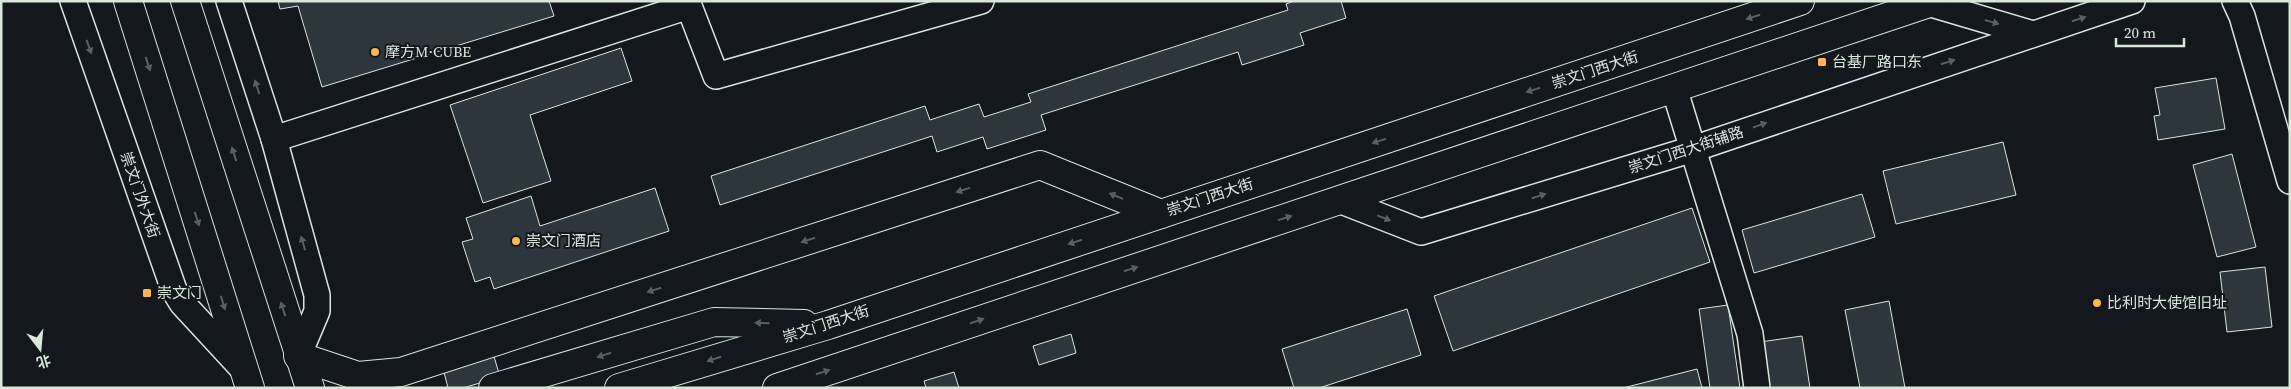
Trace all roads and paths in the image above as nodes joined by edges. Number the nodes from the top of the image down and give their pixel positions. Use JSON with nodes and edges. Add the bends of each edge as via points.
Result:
{"nodes":[{"id":1,"x":73,"y":1,"type":"edge"},
{"id":2,"x":128,"y":1,"type":"edge"},
{"id":3,"x":185,"y":1,"type":"edge"},
{"id":4,"x":229,"y":1,"type":"edge"},
{"id":5,"x":981,"y":1,"type":"edge"},
{"id":6,"x":1800,"y":1,"type":"edge"},
{"id":7,"x":2132,"y":1,"type":"edge"},
{"id":8,"x":2235,"y":1,"type":"edge"},
{"id":9,"x":1932,"y":2,"type":"edge"},
{"id":10,"x":2033,"y":34,"type":"junction"},
{"id":11,"x":1674,"y":88,"type":"junction"},
{"id":12,"x":274,"y":139,"type":"junction"},
{"id":13,"x":1693,"y":149,"type":"junction"},
{"id":14,"x":2290,"y":181,"type":"edge"},
{"id":15,"x":1339,"y":200,"type":"junction"},
{"id":16,"x":1161,"y":214,"type":"junction"},
{"id":17,"x":828,"y":324,"type":"junction"},
{"id":18,"x":298,"y":356,"type":"junction"},
{"id":19,"x":247,"y":378,"type":"edge"},
{"id":20,"x":310,"y":388,"type":"edge"},
{"id":21,"x":493,"y":388,"type":"edge"},
{"id":22,"x":619,"y":388,"type":"edge"},
{"id":23,"x":776,"y":388,"type":"edge"},
{"id":24,"x":1756,"y":388,"type":"edge"}],
"edges":[{"from":1,"to":19,"type":"street","name":"崇文门外大街","one_way":true,"via":[[174,290]]},
{"from":2,"to":19,"type":"main road","name":"崇文门外大街","one_way":true},
{"from":18,"to":3,"type":"main road","one_way":true},
{"from":12,"to":4,"type":"street","one_way":true},
{"from":5,"to":12,"type":"street","via":[[716,76],[689,6]]},
{"from":6,"to":16,"type":"main road","name":"崇文门西大街","one_way":true},
{"from":10,"to":7,"type":"street","name":"崇文门西大街辅路","one_way":true},
{"from":8,"to":14,"type":"street"},
{"from":9,"to":10,"type":"street","one_way":true},
{"from":9,"to":11,"type":"main road"},
{"from":13,"to":10,"type":"street","name":"崇文门西大街辅路","one_way":true},
{"from":11,"to":13,"type":"street"},
{"from":11,"to":15,"type":"main road"},
{"from":18,"to":12,"type":"street","one_way":true,"via":[[317,311],[317,295]]},
{"from":15,"to":13,"type":"street","name":"崇文门西大街辅路","one_way":true,"via":[[1421,232]]},
{"from":13,"to":24,"type":"street","via":[[1750,334]]},
{"from":23,"to":15,"type":"main road","one_way":true},
{"from":16,"to":17,"type":"main road","name":"崇文门西大街","one_way":true},
{"from":16,"to":18,"type":"main road","one_way":true,"via":[[1040,165],[401,372],[358,376]]},
{"from":17,"to":21,"type":"main road","one_way":true,"via":[[714,322]]},
{"from":17,"to":22,"type":"main road","name":"崇文门西大街","one_way":true},
{"from":18,"to":20,"type":"main road"}]}
